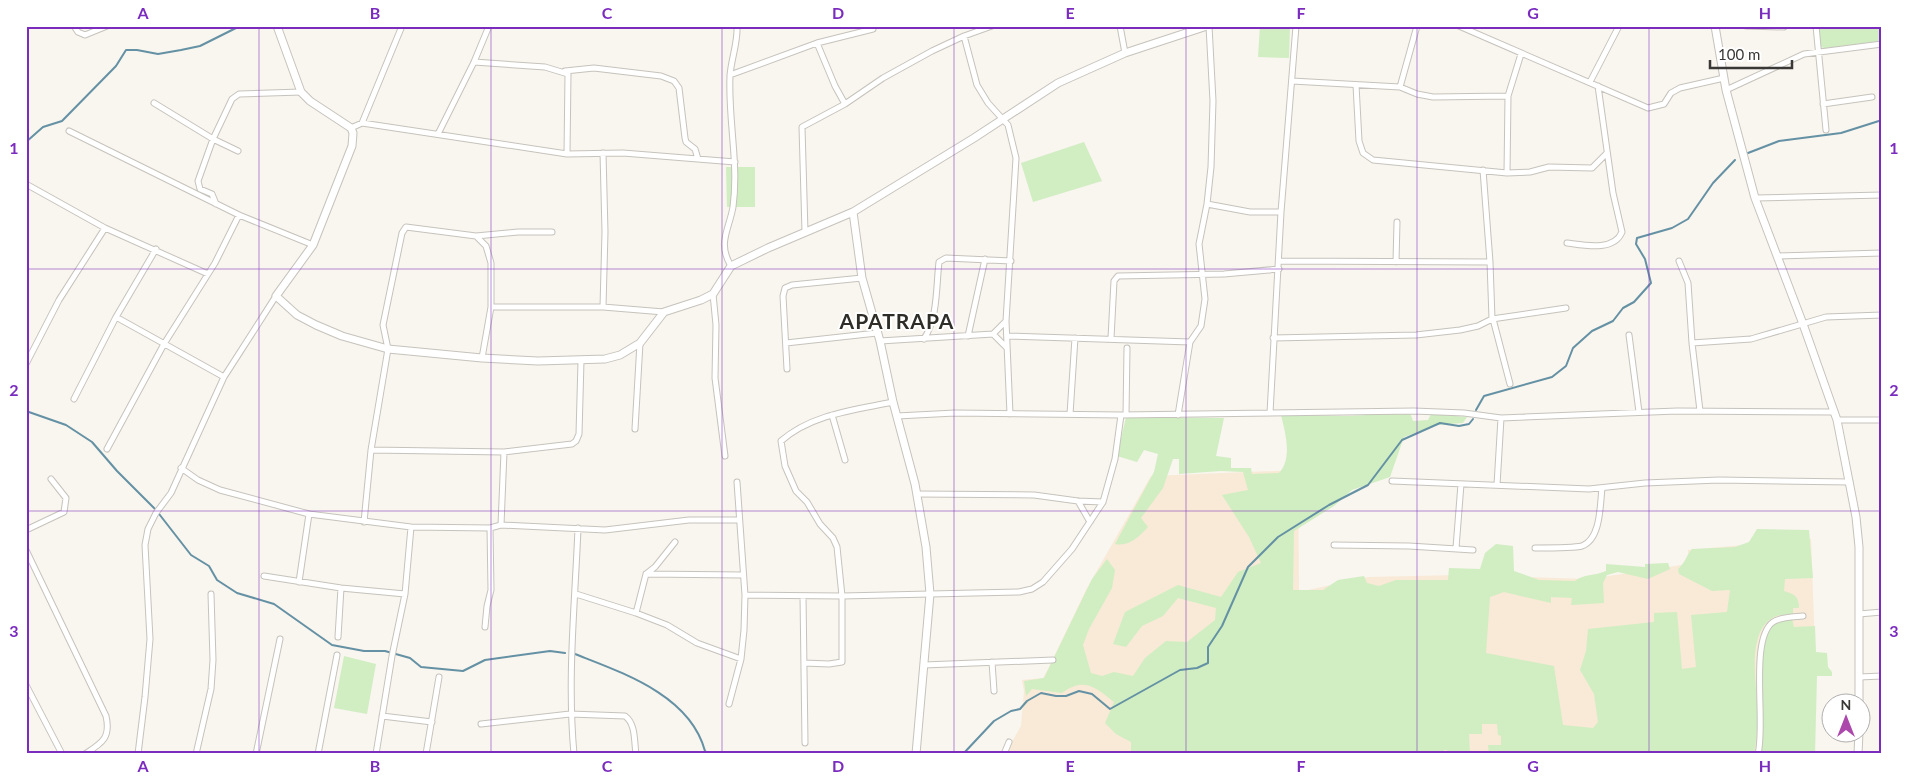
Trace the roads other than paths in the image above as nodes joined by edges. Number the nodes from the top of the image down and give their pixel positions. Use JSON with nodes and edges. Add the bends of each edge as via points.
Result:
{"nodes":[{"id":1,"x":74,"y":26,"type":"edge"},
{"id":2,"x":107,"y":26,"type":"edge"},
{"id":3,"x":277,"y":26,"type":"edge"},
{"id":4,"x":402,"y":26,"type":"edge"},
{"id":5,"x":489,"y":26,"type":"edge"},
{"id":6,"x":737,"y":26,"type":"edge"},
{"id":7,"x":992,"y":26,"type":"edge"},
{"id":8,"x":1120,"y":26,"type":"edge"},
{"id":9,"x":1208,"y":26,"type":"edge"},
{"id":10,"x":1296,"y":26,"type":"edge"},
{"id":11,"x":1418,"y":26,"type":"edge"},
{"id":12,"x":1459,"y":26,"type":"edge"},
{"id":13,"x":1619,"y":26,"type":"edge"},
{"id":14,"x":1715,"y":26,"type":"edge"},
{"id":15,"x":1746,"y":26,"type":"edge"},
{"id":16,"x":1816,"y":26,"type":"edge"},
{"id":17,"x":1784,"y":27,"type":"edge"},
{"id":18,"x":874,"y":29,"type":"dead end"},
{"id":19,"x":964,"y":36,"type":"junction"},
{"id":20,"x":817,"y":43,"type":"junction"},
{"id":21,"x":1882,"y":44,"type":"edge"},
{"id":22,"x":1817,"y":51,"type":"junction"},
{"id":23,"x":1125,"y":53,"type":"junction"},
{"id":24,"x":1521,"y":54,"type":"junction"},
{"id":25,"x":474,"y":62,"type":"junction"},
{"id":26,"x":565,"y":71,"type":"junction"},
{"id":27,"x":730,"y":76,"type":"junction"},
{"id":28,"x":1724,"y":78,"type":"junction"},
{"id":29,"x":1292,"y":81,"type":"junction"},
{"id":30,"x":1590,"y":82,"type":"junction"},
{"id":31,"x":1356,"y":85,"type":"junction"},
{"id":32,"x":1598,"y":86,"type":"junction"},
{"id":33,"x":1400,"y":87,"type":"junction"},
{"id":34,"x":1726,"y":90,"type":"junction"},
{"id":35,"x":301,"y":92,"type":"junction"},
{"id":36,"x":1508,"y":96,"type":"junction"},
{"id":37,"x":1872,"y":97,"type":"dead end"},
{"id":38,"x":154,"y":104,"type":"dead end"},
{"id":39,"x":845,"y":104,"type":"junction"},
{"id":40,"x":1823,"y":104,"type":"junction"},
{"id":41,"x":1004,"y":118,"type":"junction"},
{"id":42,"x":362,"y":123,"type":"junction"},
{"id":43,"x":352,"y":128,"type":"junction"},
{"id":44,"x":1826,"y":130,"type":"dead end"},
{"id":45,"x":68,"y":131,"type":"dead end"},
{"id":46,"x":438,"y":134,"type":"junction"},
{"id":47,"x":213,"y":139,"type":"junction"},
{"id":48,"x":238,"y":151,"type":"dead end"},
{"id":49,"x":603,"y":153,"type":"junction"},
{"id":50,"x":1607,"y":153,"type":"junction"},
{"id":51,"x":567,"y":154,"type":"junction"},
{"id":52,"x":698,"y":159,"type":"junction"},
{"id":53,"x":735,"y":162,"type":"junction"},
{"id":54,"x":1483,"y":170,"type":"junction"},
{"id":55,"x":1507,"y":173,"type":"junction"},
{"id":56,"x":26,"y":184,"type":"edge"},
{"id":57,"x":1882,"y":195,"type":"edge"},
{"id":58,"x":1755,"y":198,"type":"junction"},
{"id":59,"x":216,"y":204,"type":"junction"},
{"id":60,"x":1207,"y":204,"type":"junction"},
{"id":61,"x":853,"y":212,"type":"junction"},
{"id":62,"x":1281,"y":212,"type":"junction"},
{"id":63,"x":239,"y":215,"type":"junction"},
{"id":64,"x":1397,"y":222,"type":"dead end"},
{"id":65,"x":105,"y":228,"type":"junction"},
{"id":66,"x":552,"y":232,"type":"dead end"},
{"id":67,"x":805,"y":232,"type":"junction"},
{"id":68,"x":476,"y":236,"type":"junction"},
{"id":69,"x":1567,"y":243,"type":"dead end"},
{"id":70,"x":313,"y":244,"type":"junction"},
{"id":71,"x":156,"y":249,"type":"junction"},
{"id":72,"x":1882,"y":253,"type":"edge"},
{"id":73,"x":1777,"y":256,"type":"junction"},
{"id":74,"x":985,"y":259,"type":"junction"},
{"id":75,"x":1011,"y":260,"type":"junction"},
{"id":76,"x":1280,"y":261,"type":"junction"},
{"id":77,"x":1679,"y":261,"type":"dead end"},
{"id":78,"x":1396,"y":262,"type":"junction"},
{"id":79,"x":1490,"y":262,"type":"junction"},
{"id":80,"x":731,"y":266,"type":"junction"},
{"id":81,"x":1279,"y":269,"type":"junction"},
{"id":82,"x":208,"y":274,"type":"junction"},
{"id":83,"x":1202,"y":274,"type":"junction"},
{"id":84,"x":862,"y":278,"type":"junction"},
{"id":85,"x":713,"y":294,"type":"junction"},
{"id":86,"x":276,"y":296,"type":"junction"},
{"id":87,"x":603,"y":306,"type":"junction"},
{"id":88,"x":491,"y":307,"type":"junction"},
{"id":89,"x":1566,"y":308,"type":"dead end"},
{"id":90,"x":664,"y":312,"type":"junction"},
{"id":91,"x":1882,"y":315,"type":"edge"},
{"id":92,"x":116,"y":317,"type":"junction"},
{"id":93,"x":1493,"y":319,"type":"junction"},
{"id":94,"x":1006,"y":320,"type":"junction"},
{"id":95,"x":1803,"y":324,"type":"junction"},
{"id":96,"x":877,"y":333,"type":"junction"},
{"id":97,"x":993,"y":334,"type":"junction"},
{"id":98,"x":1629,"y":335,"type":"dead end"},
{"id":99,"x":968,"y":336,"type":"junction"},
{"id":100,"x":1007,"y":336,"type":"junction"},
{"id":101,"x":1074,"y":338,"type":"junction"},
{"id":102,"x":1111,"y":338,"type":"junction"},
{"id":103,"x":1273,"y":338,"type":"junction"},
{"id":104,"x":924,"y":339,"type":"junction"},
{"id":105,"x":880,"y":341,"type":"junction"},
{"id":106,"x":1190,"y":342,"type":"junction"},
{"id":107,"x":640,"y":343,"type":"junction"},
{"id":108,"x":786,"y":343,"type":"junction"},
{"id":109,"x":1692,"y":343,"type":"junction"},
{"id":110,"x":164,"y":344,"type":"junction"},
{"id":111,"x":1007,"y":348,"type":"junction"},
{"id":112,"x":1127,"y":348,"type":"dead end"},
{"id":113,"x":388,"y":349,"type":"junction"},
{"id":114,"x":482,"y":358,"type":"junction"},
{"id":115,"x":581,"y":361,"type":"junction"},
{"id":116,"x":26,"y":364,"type":"edge"},
{"id":117,"x":788,"y":369,"type":"dead end"},
{"id":118,"x":224,"y":377,"type":"junction"},
{"id":119,"x":1510,"y":384,"type":"dead end"},
{"id":120,"x":74,"y":398,"type":"dead end"},
{"id":121,"x":893,"y":402,"type":"junction"},
{"id":122,"x":1700,"y":411,"type":"junction"},
{"id":123,"x":1639,"y":412,"type":"junction"},
{"id":124,"x":1835,"y":412,"type":"junction"},
{"id":125,"x":1270,"y":413,"type":"junction"},
{"id":126,"x":1010,"y":414,"type":"junction"},
{"id":127,"x":1070,"y":414,"type":"junction"},
{"id":128,"x":832,"y":415,"type":"junction"},
{"id":129,"x":1124,"y":415,"type":"junction"},
{"id":130,"x":1178,"y":415,"type":"junction"},
{"id":131,"x":896,"y":416,"type":"junction"},
{"id":132,"x":1501,"y":418,"type":"junction"},
{"id":133,"x":1837,"y":420,"type":"junction"},
{"id":134,"x":1882,"y":420,"type":"edge"},
{"id":135,"x":635,"y":429,"type":"dead end"},
{"id":136,"x":107,"y":449,"type":"dead end"},
{"id":137,"x":371,"y":450,"type":"junction"},
{"id":138,"x":504,"y":452,"type":"junction"},
{"id":139,"x":725,"y":456,"type":"dead end"},
{"id":140,"x":844,"y":460,"type":"dead end"},
{"id":141,"x":181,"y":468,"type":"junction"},
{"id":142,"x":51,"y":479,"type":"dead end"},
{"id":143,"x":736,"y":482,"type":"dead end"},
{"id":144,"x":1392,"y":482,"type":"dead end"},
{"id":145,"x":1850,"y":482,"type":"junction"},
{"id":146,"x":1461,"y":484,"type":"junction"},
{"id":147,"x":1497,"y":485,"type":"junction"},
{"id":148,"x":1602,"y":488,"type":"junction"},
{"id":149,"x":917,"y":494,"type":"junction"},
{"id":150,"x":1078,"y":501,"type":"junction"},
{"id":151,"x":1103,"y":502,"type":"junction"},
{"id":152,"x":309,"y":514,"type":"junction"},
{"id":153,"x":739,"y":520,"type":"junction"},
{"id":154,"x":364,"y":522,"type":"junction"},
{"id":155,"x":1090,"y":522,"type":"junction"},
{"id":156,"x":501,"y":525,"type":"junction"},
{"id":157,"x":411,"y":527,"type":"junction"},
{"id":158,"x":490,"y":528,"type":"junction"},
{"id":159,"x":578,"y":528,"type":"junction"},
{"id":160,"x":26,"y":530,"type":"edge"},
{"id":161,"x":675,"y":542,"type":"dead end"},
{"id":162,"x":1334,"y":545,"type":"dead end"},
{"id":163,"x":1456,"y":548,"type":"junction"},
{"id":164,"x":1534,"y":548,"type":"dead end"},
{"id":165,"x":26,"y":550,"type":"edge"},
{"id":166,"x":1473,"y":550,"type":"dead end"},
{"id":167,"x":646,"y":574,"type":"junction"},
{"id":168,"x":742,"y":575,"type":"junction"},
{"id":169,"x":264,"y":576,"type":"dead end"},
{"id":170,"x":298,"y":582,"type":"junction"},
{"id":171,"x":341,"y":588,"type":"junction"},
{"id":172,"x":211,"y":594,"type":"dead end"},
{"id":173,"x":405,"y":594,"type":"junction"},
{"id":174,"x":576,"y":594,"type":"junction"},
{"id":175,"x":930,"y":594,"type":"junction"},
{"id":176,"x":745,"y":595,"type":"junction"},
{"id":177,"x":803,"y":596,"type":"junction"},
{"id":178,"x":842,"y":596,"type":"junction"},
{"id":179,"x":1882,"y":612,"type":"edge"},
{"id":180,"x":636,"y":613,"type":"junction"},
{"id":181,"x":1858,"y":614,"type":"junction"},
{"id":182,"x":1803,"y":616,"type":"dead end"},
{"id":183,"x":485,"y":627,"type":"dead end"},
{"id":184,"x":338,"y":637,"type":"dead end"},
{"id":185,"x":280,"y":639,"type":"dead end"},
{"id":186,"x":337,"y":654,"type":"dead end"},
{"id":187,"x":741,"y":659,"type":"junction"},
{"id":188,"x":1053,"y":660,"type":"dead end"},
{"id":189,"x":992,"y":662,"type":"junction"},
{"id":190,"x":804,"y":663,"type":"junction"},
{"id":191,"x":924,"y":665,"type":"junction"},
{"id":192,"x":1882,"y":676,"type":"edge"},
{"id":193,"x":438,"y":677,"type":"dead end"},
{"id":194,"x":1859,"y":678,"type":"junction"},
{"id":195,"x":26,"y":685,"type":"edge"},
{"id":196,"x":994,"y":691,"type":"dead end"},
{"id":197,"x":1859,"y":692,"type":"edge"},
{"id":198,"x":729,"y":704,"type":"dead end"},
{"id":199,"x":570,"y":714,"type":"junction"},
{"id":200,"x":382,"y":716,"type":"junction"},
{"id":201,"x":432,"y":722,"type":"junction"},
{"id":202,"x":481,"y":724,"type":"dead end"},
{"id":203,"x":1009,"y":742,"type":"dead end"},
{"id":204,"x":804,"y":743,"type":"dead end"},
{"id":205,"x":62,"y":754,"type":"edge"},
{"id":206,"x":85,"y":754,"type":"edge"},
{"id":207,"x":138,"y":754,"type":"edge"},
{"id":208,"x":196,"y":754,"type":"edge"},
{"id":209,"x":256,"y":754,"type":"edge"},
{"id":210,"x":318,"y":754,"type":"edge"},
{"id":211,"x":376,"y":754,"type":"edge"},
{"id":212,"x":426,"y":754,"type":"edge"},
{"id":213,"x":574,"y":754,"type":"edge"},
{"id":214,"x":636,"y":754,"type":"edge"},
{"id":215,"x":916,"y":754,"type":"edge"},
{"id":216,"x":1004,"y":754,"type":"edge"},
{"id":217,"x":1758,"y":754,"type":"edge"}],
"edges":[{"from":1,"to":2,"type":"street","via":[[85,35]]},
{"from":3,"to":35,"type":"street"},
{"from":4,"to":42,"type":"street"},
{"from":5,"to":25,"type":"street"},
{"from":6,"to":27,"type":"street"},
{"from":7,"to":19,"type":"street"},
{"from":8,"to":23,"type":"street"},
{"from":9,"to":23,"type":"street"},
{"from":9,"to":60,"type":"street","via":[[1212,122]]},
{"from":10,"to":29,"type":"street"},
{"from":11,"to":33,"type":"street"},
{"from":12,"to":24,"type":"street"},
{"from":13,"to":30,"type":"street"},
{"from":14,"to":28,"type":"street"},
{"from":15,"to":17,"type":"street"},
{"from":16,"to":22,"type":"street"},
{"from":18,"to":20,"type":"street"},
{"from":19,"to":39,"type":"street","via":[[882,78]]},
{"from":19,"to":41,"type":"street","via":[[976,85]]},
{"from":20,"to":27,"type":"street"},
{"from":20,"to":39,"type":"street"},
{"from":21,"to":22,"type":"street"},
{"from":22,"to":34,"type":"street"},
{"from":22,"to":40,"type":"street"},
{"from":23,"to":41,"type":"street","via":[[1058,83]]},
{"from":24,"to":30,"type":"street"},
{"from":24,"to":36,"type":"street"},
{"from":25,"to":26,"type":"street","via":[[545,66]]},
{"from":25,"to":46,"type":"street"},
{"from":26,"to":51,"type":"street","via":[[569,79]]},
{"from":26,"to":52,"type":"street","via":[[594,68],[661,76],[674,81],[679,88],[684,138],[695,149]]},
{"from":27,"to":53,"type":"street"},
{"from":28,"to":32,"type":"street","via":[[1680,88],[1671,93],[1664,104],[1648,108]]},
{"from":28,"to":34,"type":"street"},
{"from":29,"to":31,"type":"street"},
{"from":29,"to":62,"type":"street"},
{"from":30,"to":32,"type":"street"},
{"from":31,"to":33,"type":"street"},
{"from":31,"to":54,"type":"street","via":[[1359,141],[1363,152],[1373,160]]},
{"from":32,"to":50,"type":"street"},
{"from":33,"to":36,"type":"street","via":[[1433,97]]},
{"from":34,"to":58,"type":"street"},
{"from":35,"to":43,"type":"street","via":[[310,102]]},
{"from":35,"to":47,"type":"street","via":[[239,94],[232,99]]},
{"from":36,"to":55,"type":"street"},
{"from":37,"to":40,"type":"street"},
{"from":38,"to":47,"type":"street"},
{"from":39,"to":67,"type":"street","via":[[801,129]]},
{"from":40,"to":44,"type":"street"},
{"from":41,"to":61,"type":"street"},
{"from":41,"to":75,"type":"street","via":[[1016,158]]},
{"from":42,"to":43,"type":"street"},
{"from":42,"to":46,"type":"street"},
{"from":43,"to":70,"type":"street","via":[[352,146]]},
{"from":45,"to":59,"type":"street"},
{"from":46,"to":51,"type":"street"},
{"from":47,"to":48,"type":"street"},
{"from":47,"to":59,"type":"street","via":[[198,185],[212,194]]},
{"from":49,"to":51,"type":"street"},
{"from":49,"to":52,"type":"street"},
{"from":49,"to":87,"type":"street"},
{"from":50,"to":55,"type":"street","via":[[1592,168],[1548,167]]},
{"from":50,"to":69,"type":"street","via":[[1622,232],[1612,243],[1604,245]]},
{"from":52,"to":53,"type":"street"},
{"from":53,"to":80,"type":"street","via":[[732,208],[724,235]]},
{"from":54,"to":55,"type":"street"},
{"from":54,"to":79,"type":"street"},
{"from":56,"to":65,"type":"street"},
{"from":57,"to":58,"type":"street"},
{"from":58,"to":73,"type":"street"},
{"from":59,"to":63,"type":"street"},
{"from":60,"to":62,"type":"street","via":[[1250,212]]},
{"from":60,"to":83,"type":"street","via":[[1199,244]]},
{"from":61,"to":67,"type":"street"},
{"from":61,"to":84,"type":"street"},
{"from":62,"to":76,"type":"street"},
{"from":63,"to":70,"type":"street"},
{"from":63,"to":82,"type":"street"},
{"from":64,"to":78,"type":"street"},
{"from":65,"to":71,"type":"street"},
{"from":65,"to":116,"type":"street","via":[[60,300]]},
{"from":66,"to":68,"type":"street"},
{"from":67,"to":80,"type":"street"},
{"from":68,"to":88,"type":"street","via":[[486,246],[491,263]]},
{"from":68,"to":113,"type":"street","via":[[404,228],[383,325]]},
{"from":70,"to":86,"type":"street"},
{"from":71,"to":82,"type":"street"},
{"from":71,"to":92,"type":"street"},
{"from":72,"to":73,"type":"street"},
{"from":73,"to":95,"type":"street"},
{"from":74,"to":75,"type":"street"},
{"from":74,"to":99,"type":"street"},
{"from":74,"to":104,"type":"street","via":[[941,260],[934,318]]},
{"from":75,"to":94,"type":"street"},
{"from":76,"to":78,"type":"street"},
{"from":76,"to":81,"type":"street"},
{"from":77,"to":109,"type":"street","via":[[1688,283]]},
{"from":78,"to":79,"type":"street"},
{"from":79,"to":93,"type":"street"},
{"from":80,"to":85,"type":"street"},
{"from":81,"to":83,"type":"street"},
{"from":81,"to":103,"type":"street"},
{"from":82,"to":110,"type":"street"},
{"from":83,"to":102,"type":"street","via":[[1118,276],[1114,281]]},
{"from":83,"to":106,"type":"street","via":[[1205,299],[1201,326]]},
{"from":84,"to":96,"type":"street"},
{"from":84,"to":108,"type":"street","via":[[792,284],[785,288],[782,296]]},
{"from":85,"to":90,"type":"street"},
{"from":85,"to":139,"type":"street","via":[[715,378]]},
{"from":86,"to":113,"type":"street","via":[[297,315],[316,325]]},
{"from":86,"to":118,"type":"street"},
{"from":87,"to":88,"type":"street"},
{"from":87,"to":90,"type":"street"},
{"from":88,"to":114,"type":"street"},
{"from":89,"to":93,"type":"street"},
{"from":90,"to":107,"type":"street"},
{"from":91,"to":95,"type":"street","via":[[1826,317]]},
{"from":92,"to":110,"type":"street"},
{"from":92,"to":120,"type":"street"},
{"from":93,"to":103,"type":"street","via":[[1460,330],[1416,335]]},
{"from":93,"to":119,"type":"street"},
{"from":94,"to":97,"type":"street"},
{"from":94,"to":100,"type":"street"},
{"from":95,"to":109,"type":"street","via":[[1751,339]]},
{"from":95,"to":124,"type":"street"},
{"from":96,"to":105,"type":"street"},
{"from":96,"to":108,"type":"street"},
{"from":97,"to":99,"type":"street"},
{"from":97,"to":111,"type":"street"},
{"from":98,"to":123,"type":"street"},
{"from":99,"to":104,"type":"street"},
{"from":100,"to":101,"type":"street"},
{"from":100,"to":111,"type":"street"},
{"from":101,"to":102,"type":"street"},
{"from":101,"to":127,"type":"street"},
{"from":102,"to":106,"type":"street"},
{"from":103,"to":125,"type":"street"},
{"from":104,"to":105,"type":"street"},
{"from":105,"to":121,"type":"street"},
{"from":106,"to":130,"type":"street"},
{"from":107,"to":115,"type":"street","via":[[620,355]]},
{"from":107,"to":135,"type":"street"},
{"from":108,"to":117,"type":"street"},
{"from":109,"to":122,"type":"street"},
{"from":110,"to":118,"type":"street"},
{"from":110,"to":136,"type":"street"},
{"from":111,"to":126,"type":"street"},
{"from":112,"to":129,"type":"street"},
{"from":113,"to":114,"type":"street"},
{"from":113,"to":137,"type":"street"},
{"from":114,"to":115,"type":"street"},
{"from":115,"to":138,"type":"street","via":[[579,434],[576,441],[568,445]]},
{"from":118,"to":141,"type":"street"},
{"from":121,"to":128,"type":"street"},
{"from":121,"to":131,"type":"street"},
{"from":122,"to":123,"type":"street"},
{"from":122,"to":124,"type":"street"},
{"from":123,"to":132,"type":"street"},
{"from":124,"to":133,"type":"street"},
{"from":125,"to":130,"type":"street"},
{"from":125,"to":132,"type":"street","via":[[1414,411]]},
{"from":126,"to":127,"type":"street"},
{"from":126,"to":131,"type":"street"},
{"from":127,"to":129,"type":"street"},
{"from":128,"to":140,"type":"street"},
{"from":128,"to":178,"type":"street","via":[[805,424],[781,442],[785,466],[796,491],[833,538]]},
{"from":129,"to":130,"type":"street"},
{"from":129,"to":151,"type":"street"},
{"from":131,"to":149,"type":"street"},
{"from":132,"to":147,"type":"street"},
{"from":133,"to":134,"type":"street"},
{"from":133,"to":145,"type":"street"},
{"from":137,"to":138,"type":"street"},
{"from":137,"to":154,"type":"street"},
{"from":138,"to":156,"type":"street"},
{"from":141,"to":152,"type":"street","via":[[220,490]]},
{"from":141,"to":207,"type":"street","via":[[170,493],[157,511],[144,545],[150,639]]},
{"from":142,"to":160,"type":"street","via":[[66,498],[64,512]]},
{"from":143,"to":153,"type":"street"},
{"from":144,"to":146,"type":"street"},
{"from":145,"to":148,"type":"street","via":[[1718,480]]},
{"from":145,"to":181,"type":"street","via":[[1859,547]]},
{"from":146,"to":147,"type":"street"},
{"from":146,"to":163,"type":"street"},
{"from":147,"to":148,"type":"street"},
{"from":148,"to":164,"type":"street","via":[[1598,525],[1592,538],[1582,546]]},
{"from":149,"to":150,"type":"street","via":[[1034,495]]},
{"from":149,"to":175,"type":"street"},
{"from":150,"to":151,"type":"street"},
{"from":150,"to":155,"type":"street"},
{"from":151,"to":155,"type":"street"},
{"from":152,"to":154,"type":"street"},
{"from":152,"to":170,"type":"street"},
{"from":153,"to":159,"type":"street","via":[[689,520],[605,530]]},
{"from":153,"to":168,"type":"street"},
{"from":154,"to":157,"type":"street"},
{"from":155,"to":175,"type":"street","via":[[1072,550],[1043,582],[1032,588],[1019,592]]},
{"from":156,"to":158,"type":"street"},
{"from":156,"to":159,"type":"street"},
{"from":157,"to":158,"type":"street"},
{"from":157,"to":173,"type":"street"},
{"from":158,"to":183,"type":"street","via":[[491,590]]},
{"from":159,"to":174,"type":"street"},
{"from":161,"to":167,"type":"street"},
{"from":162,"to":163,"type":"street"},
{"from":163,"to":166,"type":"street"},
{"from":165,"to":206,"type":"street","via":[[108,722],[102,743]]},
{"from":167,"to":168,"type":"street"},
{"from":167,"to":180,"type":"street"},
{"from":168,"to":176,"type":"street"},
{"from":169,"to":170,"type":"street"},
{"from":170,"to":171,"type":"street"},
{"from":171,"to":173,"type":"street"},
{"from":171,"to":184,"type":"street"},
{"from":172,"to":208,"type":"street","via":[[211,690]]},
{"from":173,"to":200,"type":"street"},
{"from":174,"to":180,"type":"street"},
{"from":174,"to":199,"type":"street"},
{"from":175,"to":178,"type":"street"},
{"from":175,"to":191,"type":"street"},
{"from":176,"to":177,"type":"street"},
{"from":176,"to":187,"type":"street"},
{"from":177,"to":178,"type":"street"},
{"from":177,"to":190,"type":"street"},
{"from":178,"to":190,"type":"street","via":[[842,662]]},
{"from":179,"to":181,"type":"street"},
{"from":180,"to":187,"type":"street","via":[[667,625],[697,644]]},
{"from":181,"to":194,"type":"street"},
{"from":182,"to":217,"type":"street","via":[[1774,621],[1763,635]]},
{"from":185,"to":209,"type":"street"},
{"from":186,"to":210,"type":"street"},
{"from":187,"to":198,"type":"street"},
{"from":188,"to":189,"type":"street"},
{"from":189,"to":191,"type":"street"},
{"from":189,"to":196,"type":"street"},
{"from":190,"to":204,"type":"street"},
{"from":191,"to":215,"type":"street"},
{"from":192,"to":194,"type":"street"},
{"from":193,"to":201,"type":"street"},
{"from":194,"to":197,"type":"street"},
{"from":195,"to":205,"type":"street"},
{"from":199,"to":202,"type":"street"},
{"from":199,"to":213,"type":"street"},
{"from":199,"to":214,"type":"street","via":[[625,716],[633,727]]},
{"from":200,"to":201,"type":"street"},
{"from":200,"to":211,"type":"street"},
{"from":201,"to":212,"type":"street"},
{"from":203,"to":216,"type":"street"}]}
